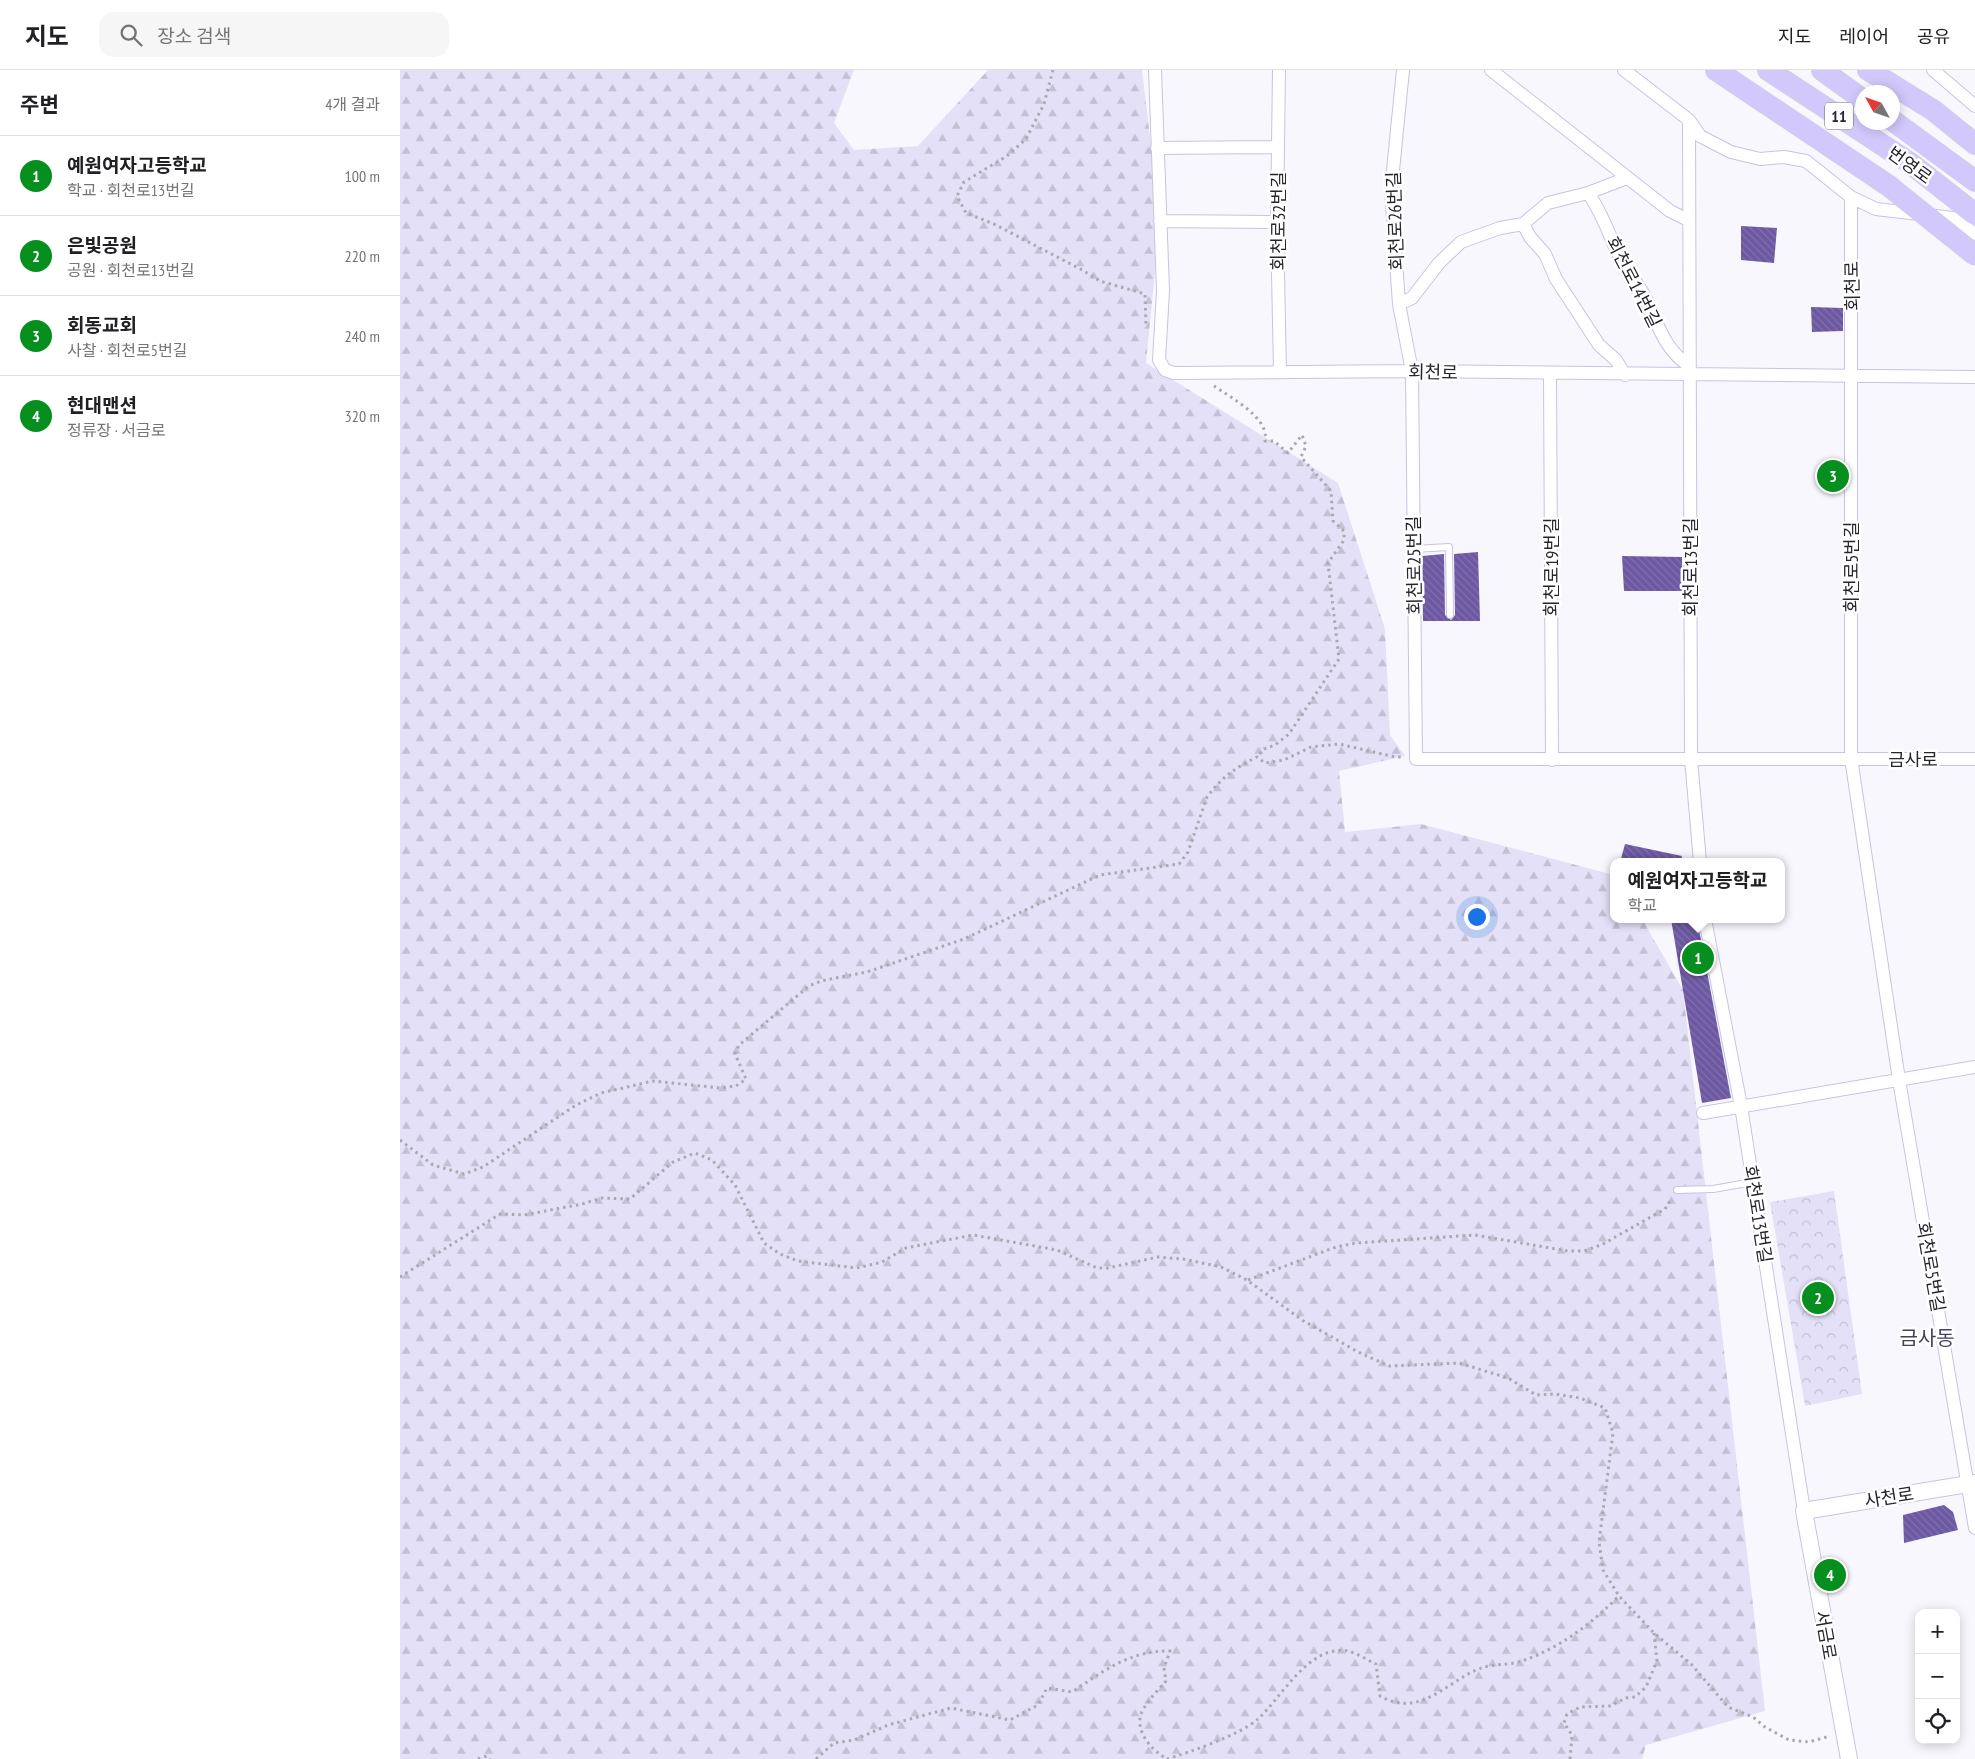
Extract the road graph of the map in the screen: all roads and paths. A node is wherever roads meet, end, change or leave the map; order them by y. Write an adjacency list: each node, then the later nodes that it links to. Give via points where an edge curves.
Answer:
1 (1053, 70): 33 (path, via 1044,104 1026,139 1007,156 964,182 957,196 966,213 994,224 1100,281 1145,294)
2 (1155, 70): 18 (street, 회천로)
3 (1279, 70): 17 (street, 회천로32번길)
4 (1403, 70): 32 (street, 회천로26번길, via 1391,190)
5 (1491, 70): 19 (street)
6 (1624, 70): 14 (street)
7 (1716, 70): 31 (highway, bridge, via 1889,186)
8 (1768, 70): 24 (highway, 번영로 / 11, bridge, via 1910,163)
9 (1822, 70): 12 (highway, 11)
10 (1868, 70): 16 (highway, via 1933,110)
11 (1933, 70): 13 (street)
12 (1855, 94)
13 (1975, 106)
14 (1688, 120): 23 (street, via 1700,136 1731,152 1760,159 1784,157 1806,161); 26 (street, 회천로14번길)
15 (1900, 125): 20 (highway, 번영로)
16 (1975, 144)
17 (1278, 147): 18 (street); 28 (street, 회천로32번길)
18 (1158, 148): 27 (street, 회천로)
19 (1627, 178): 22 (street); 26 (street, via 1670,211)
20 (1975, 182)
21 (1975, 189): 25 (street)
22 (1588, 193): 29 (street, via 1548,203); 34 (street, 회천로14번길, via 1624,265 1643,293 1660,334)
23 (1851, 197): 25 (street, via 1876,209); 39 (street, 회천로)
24 (1975, 214)
25 (1953, 218): 30 (street)
26 (1688, 220): 34 (street, 회천로14번길)
27 (1160, 221): 28 (street); 35 (street, 회천로, via 1163,291 1158,360 1165,370 1174,373)
28 (1277, 222): 35 (street, 회천로32번길)
29 (1523, 224): 32 (street, via 1500,228 1461,242 1412,298); 38 (street, via 1545,254 1576,312)
30 (1975, 234)
31 (1975, 255)
32 (1399, 304): 36 (street, 회천로26번길)
33 (1146, 326)
34 (1688, 370): 38 (street, 회천로); 39 (street, 회천로); 47 (street, 회천로13번길)
35 (1280, 372): 36 (street, 회천로)
36 (1412, 372): 37 (street, 회천로); 42 (street, 회천로25번길)
37 (1550, 374): 38 (street, 회천로); 49 (street, 회천로19번길)
38 (1625, 375)
39 (1852, 375): 40 (street, 회천로); 45 (street, 회천로5번길)
40 (1975, 377)
41 (1209, 383): 44 (path, via 1258,418 1265,442 1274,441 1288,453 1302,435 1306,446 1301,457 1331,491 1333,520 1344,531 1344,540 1328,563 1338,659 1290,734)
42 (1414, 549): 43 (lane, via 1449,547); 46 (street, 회천로25번길)
43 (1450, 615)
44 (1257, 756): 46 (path, via 1265,763 1284,760 1311,747 1339,744); 56 (path, via 1231,770 1213,789 1188,852 1179,864 1100,875 964,939 867,972 809,986 738,1045 735,1054 746,1079 736,1086 720,1088 653,1081 601,1093 576,1105 483,1167 464,1174 433,1165)
45 (1851, 758): 47 (street); 48 (street, 금사로); 53 (street, 회천로5번길)
46 (1416, 759): 49 (street)
47 (1691, 759): 49 (street); 50 (street, 회천로13번길)
48 (1975, 759)
49 (1552, 760)
50 (1700, 858)
51 (1706, 923): 54 (street, 회천로13번길)
52 (1975, 1068): 53 (street)
53 (1899, 1080): 54 (street); 61 (street, 회천로5번길)
54 (1741, 1106): 55 (street); 57 (street, 회천로13번길)
55 (1703, 1113)
56 (400, 1140)
57 (1753, 1182): 58 (lane, via 1713,1189); 62 (street, 회천로13번길)
58 (1677, 1190): 60 (path, via 1665,1209 1603,1244 1584,1251 1475,1235 1356,1243 1336,1247)
59 (400, 1278): 60 (path, via 500,1214 524,1214 602,1198 630,1199 673,1162 695,1153 712,1160 735,1185 764,1243 798,1261 857,1268 882,1262 906,1248 973,1235 1057,1250 1097,1268 1158,1257 1221,1267)
60 (1247, 1280): 64 (path, via 1302,1320 1389,1366 1459,1363 1508,1378 1536,1395 1580,1398 1605,1408 1613,1433 1599,1542 1603,1570)
61 (1971, 1484): 62 (street, 사천로); 63 (street, 회천로5번길)
62 (1804, 1511): 66 (street, 서금로)
63 (1975, 1528)
64 (1619, 1596): 65 (path); 69 (path, via 1594,1621 1550,1650 1520,1662 1484,1668 1424,1700 1393,1704 1380,1696 1376,1664 1350,1651 1336,1650 1310,1661 1257,1720 1232,1734 1167,1759 1154,1751 1140,1730 1142,1709 1166,1681 1164,1668 1170,1651 1148,1651 1113,1664 1072,1692 1047,1688 1038,1705 1010,1720 951,1708 888,1725 854,1740 834,1742)
65 (1654, 1633): 66 (path, via 1691,1664 1728,1707 1754,1717 1789,1740 1809,1742); 70 (path, via 1657,1660 1646,1687 1635,1697 1610,1706 1580,1707 1567,1714 1564,1723 1572,1734)
66 (1844, 1732): 71 (street, 서금로)
67 (478, 1759): 68 (path, via 487,1756)
68 (490, 1759)
69 (816, 1759)
70 (1570, 1759)
71 (1849, 1759)

